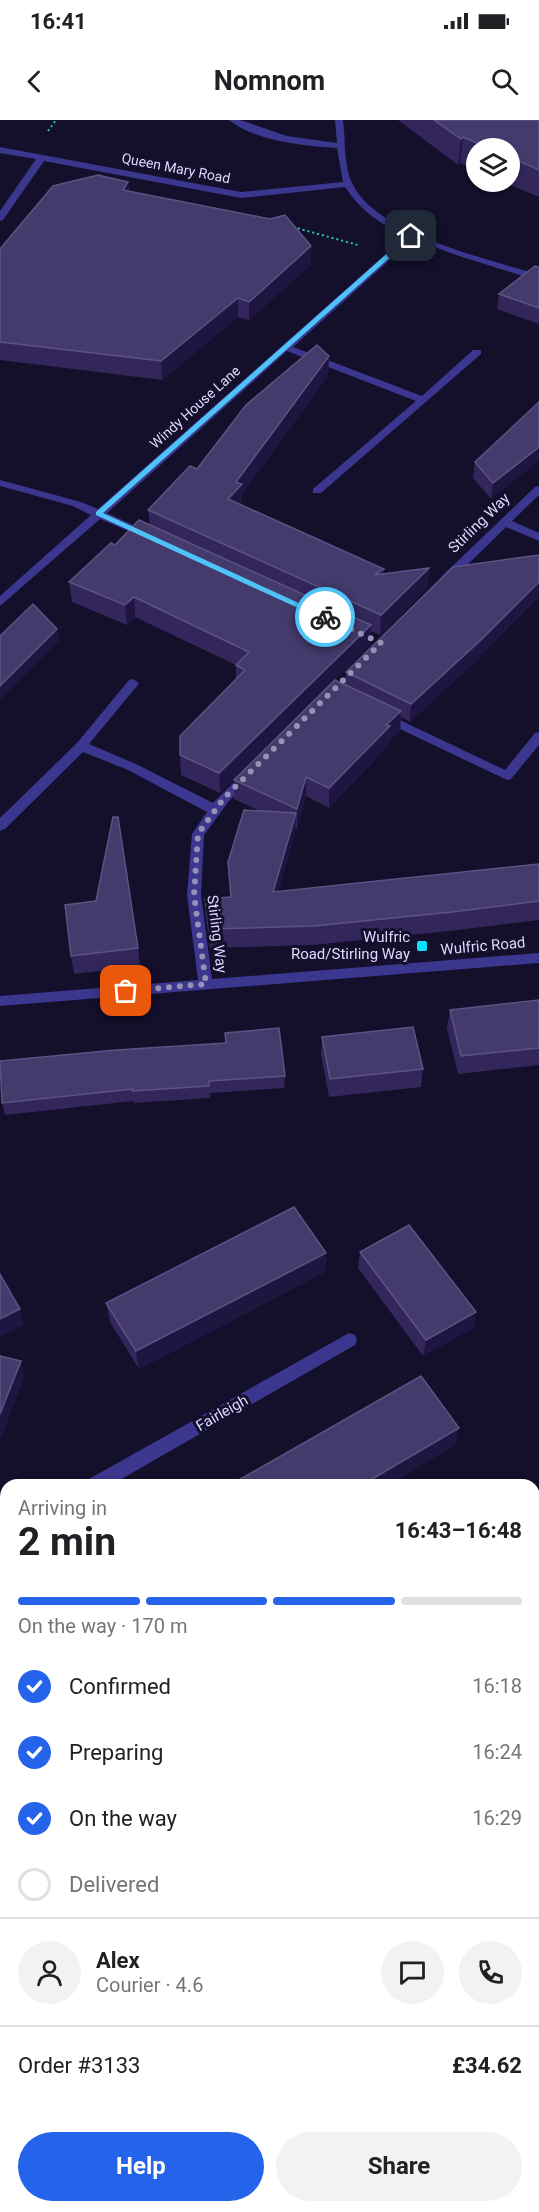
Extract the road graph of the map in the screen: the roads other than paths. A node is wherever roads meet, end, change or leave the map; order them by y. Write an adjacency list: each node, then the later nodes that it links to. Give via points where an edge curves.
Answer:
1 (233, 120): 3 (street, via 257,132 293,142)
2 (339, 120): 3 (street)
3 (343, 146): 6 (street)
4 (0, 150): 5 (street, Queen Mary Road)
5 (42, 157): 6 (street, Queen Mary Road, via 241,195); 7 (street)
6 (348, 184): 8 (street, via 369,211)
7 (0, 218)
8 (411, 236): 9 (street); 10 (street, Windy House Lane)
9 (539, 278)
10 (285, 347): 12 (street); 16 (street, Windy House Lane)
11 (477, 352): 12 (street)
12 (423, 400): 15 (street)
13 (0, 483): 16 (street, via 77,504)
14 (539, 489): 17 (street, Stirling Way)
15 (317, 491)
16 (98, 514): 19 (street); 21 (street, Windy House Lane)
17 (504, 522): 18 (street); 20 (street, Stirling Way)
18 (539, 537)
19 (158, 541)
20 (437, 588)
21 (0, 602)
22 (134, 683): 25 (street)
23 (369, 709): 24 (street, via 507,776)
24 (539, 736)
25 (81, 746): 27 (street, via 132,767); 28 (street)
26 (256, 767): 27 (street, Stirling Way)
27 (215, 810): 30 (street, Stirling Way, via 198,834 195,885)
28 (0, 826)
29 (539, 958): 30 (street, Wulfric Road)
30 (206, 984): 31 (street, Wulfric Road)
31 (0, 1001)
32 (349, 1340): 33 (street, Fairleigh)
33 (106, 1479)

